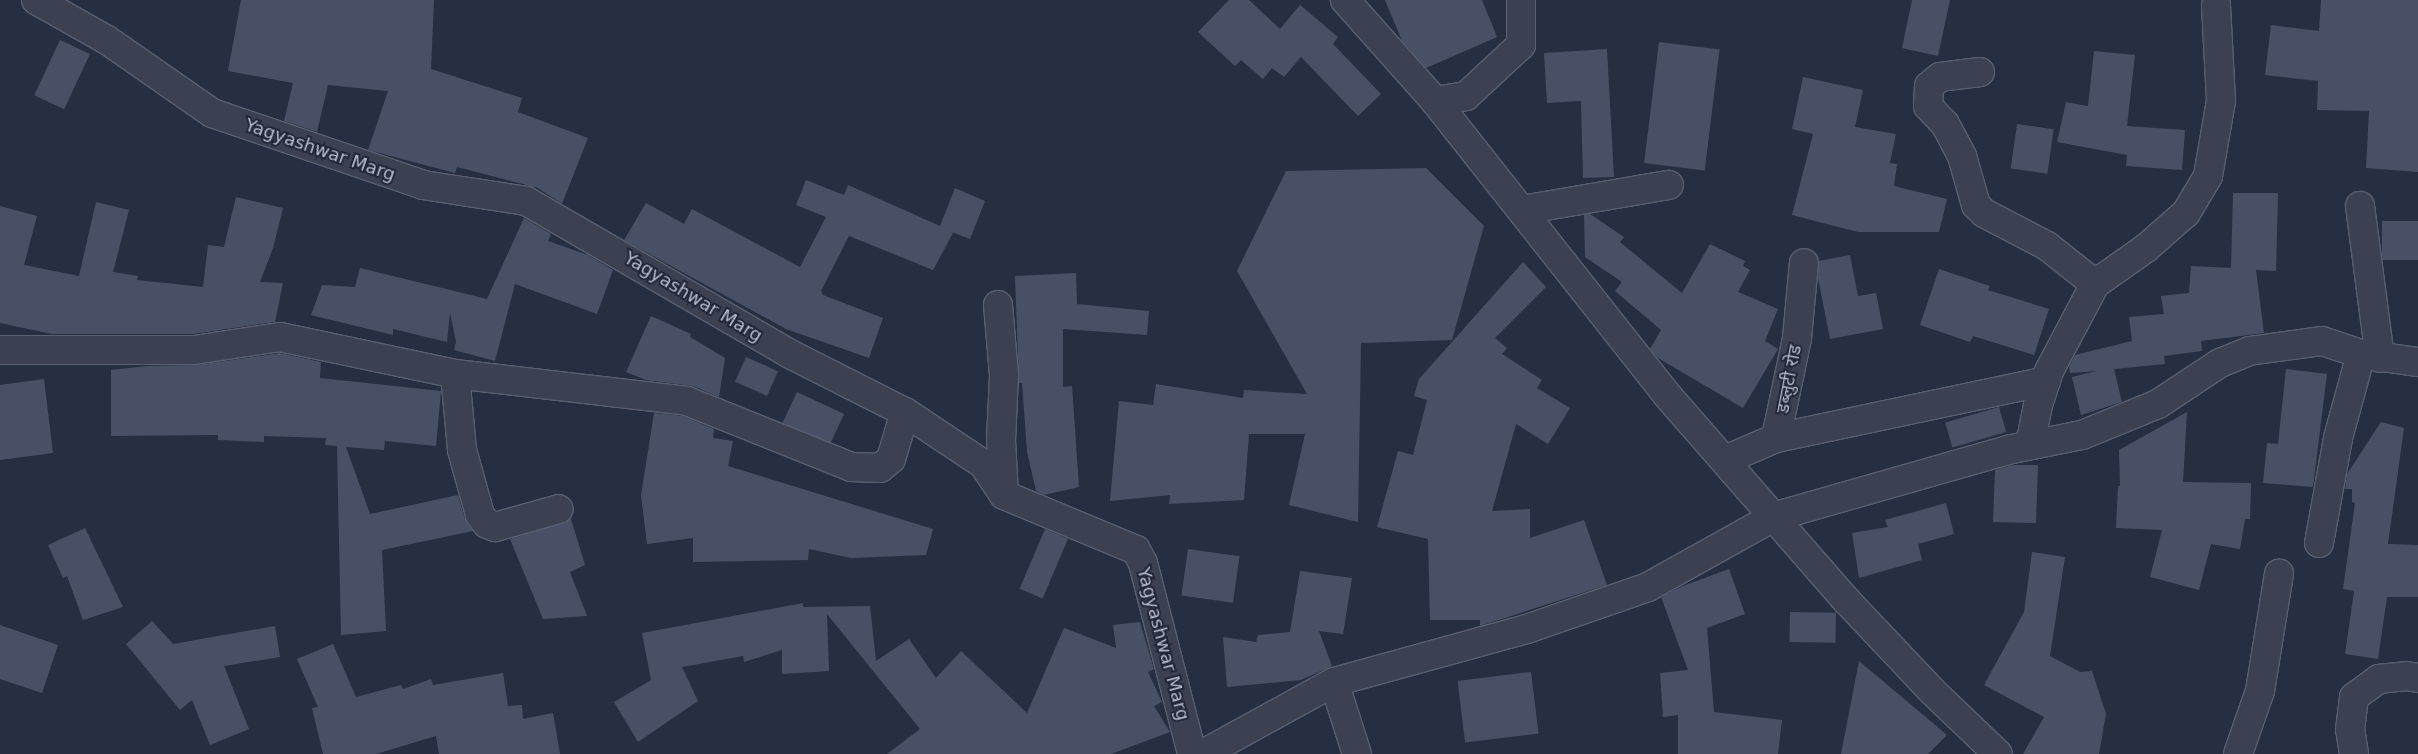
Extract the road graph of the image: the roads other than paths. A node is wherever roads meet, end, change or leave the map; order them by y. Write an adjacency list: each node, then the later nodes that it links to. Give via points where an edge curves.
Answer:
1 (36, 0): 18 (street, Yagyashwar Marg, via 107,40 212,113 423,185 526,201 790,354)
2 (1346, 0): 6 (street)
3 (1521, 0): 6 (street, via 1521,45 1466,96)
4 (2216, 5): 11 (street, via 2221,101 2208,176 2186,213 2146,248)
5 (1980, 72): 11 (street, via 1940,77 1929,86 1928,106 1946,124 1962,156 1976,205 1984,213 2047,246)
6 (1435, 101): 9 (street)
7 (1669, 185): 9 (street)
8 (2360, 206): 14 (street)
9 (1522, 210): 21 (street, via 1668,396)
10 (1804, 263): 19 (street, डब्लुटी रोड, via 1797,338)
11 (2095, 284): 17 (street)
12 (998, 305): 22 (street, via 1004,375 1001,440)
13 (0, 350): 16 (street, via 194,350 280,338)
14 (2370, 356): 15 (street); 20 (street, via 2322,341 2249,351 2220,363 2158,404 2082,435); 25 (street, via 2338,438)
15 (2418, 362)
16 (455, 374): 18 (street, via 687,401 795,448 851,467 880,468 891,459); 23 (street, via 462,450 480,515 486,524 495,527)
17 (2046, 381): 19 (street); 20 (street)
18 (905, 412): 22 (street, Yagyashwar Marg, via 982,464)
19 (1776, 438): 21 (street, डब्लुटी रोड)
20 (2030, 445): 24 (street)
21 (1725, 460): 24 (street)
22 (1004, 496): 29 (street, Yagyashwar Marg, via 1136,550 1143,563)
23 (559, 509)
24 (1773, 517): 28 (street, via 1648,587 1527,629); 32 (street, via 1932,692)
25 (2319, 543)
26 (2279, 574): 33 (street, via 2260,691)
27 (2418, 678): 34 (street, via 2379,679 2354,697 2350,730)
28 (1334, 682): 30 (street); 31 (street)
29 (1192, 754)
30 (1203, 754)
31 (1357, 754)
32 (1998, 754)
33 (2238, 754)
34 (2354, 754)

